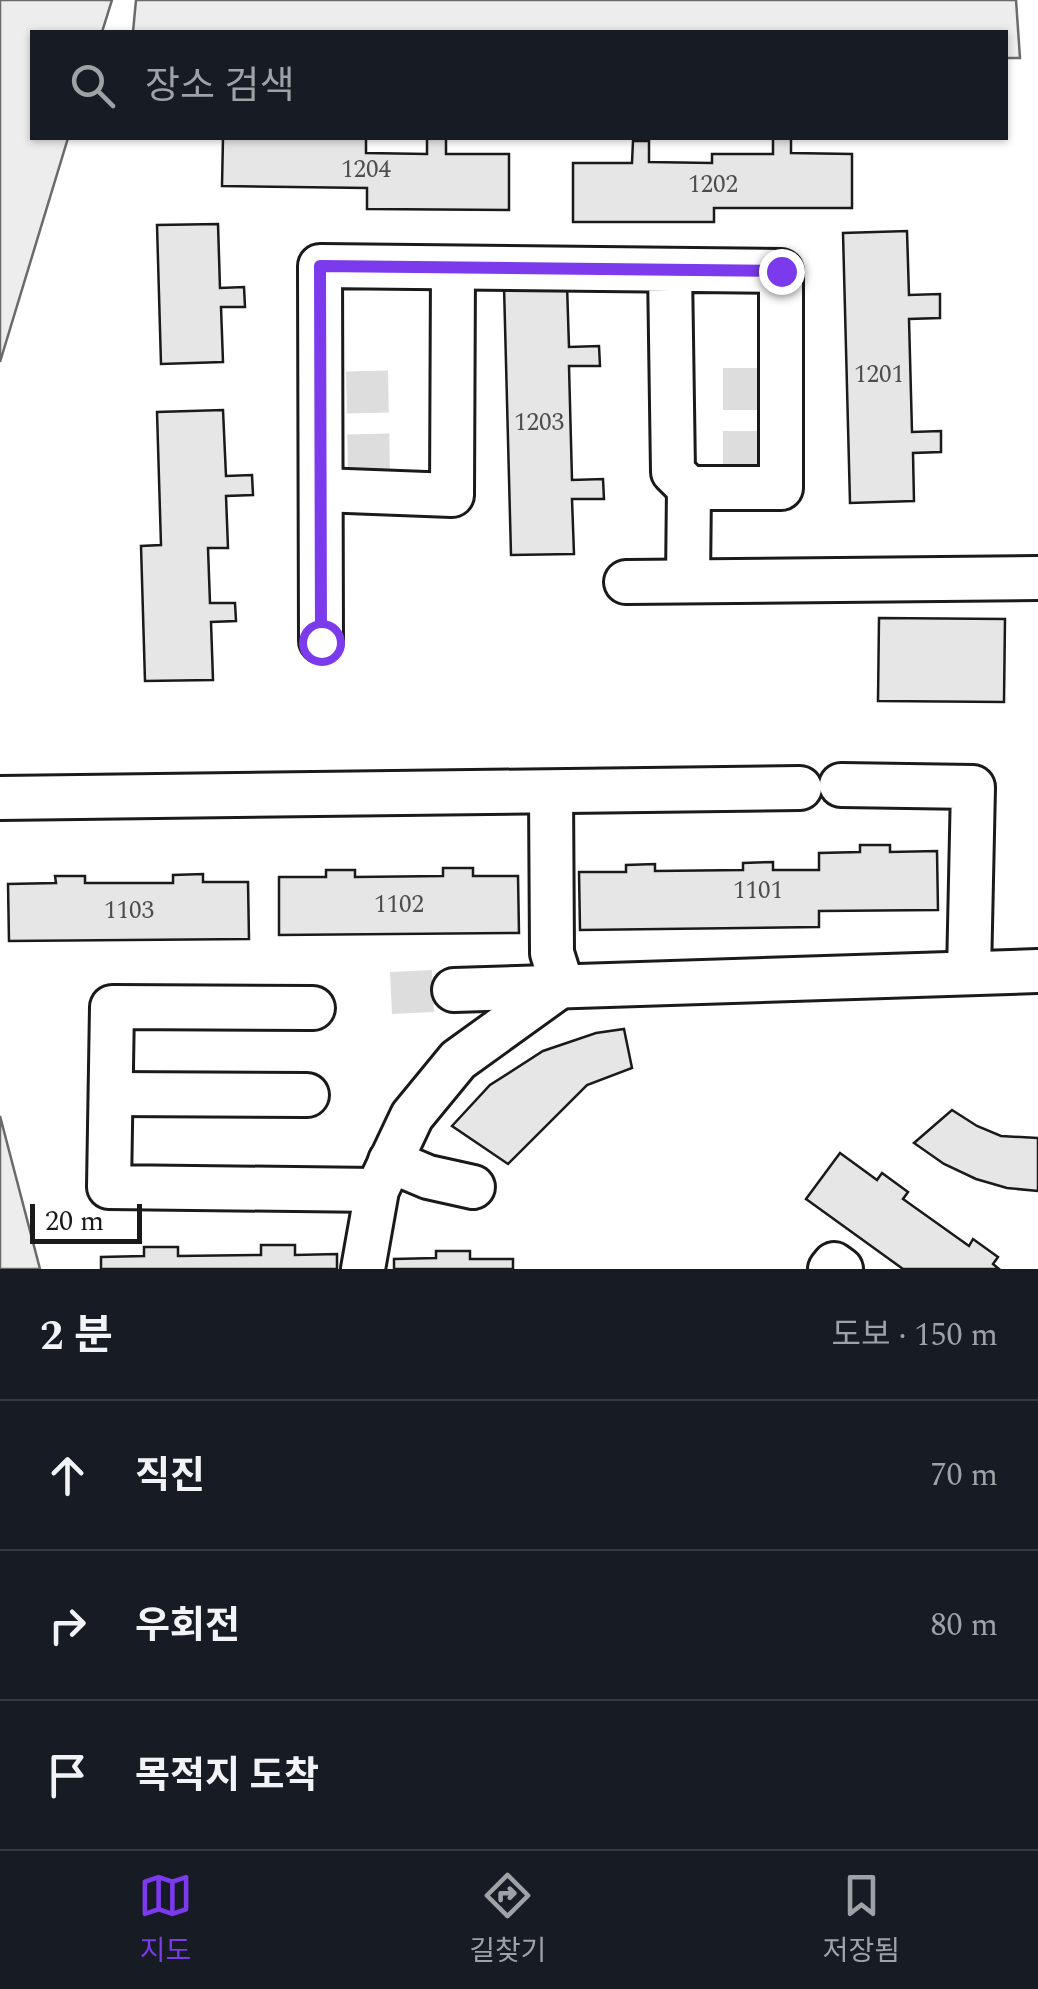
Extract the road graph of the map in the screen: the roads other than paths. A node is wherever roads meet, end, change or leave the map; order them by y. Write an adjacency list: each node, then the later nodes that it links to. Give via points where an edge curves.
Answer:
1 (452, 268): 2 (lane); 4 (lane, via 320,266); 4 (lane, via 452,495 369,482)
2 (670, 270): 3 (lane, via 673,472); 3 (lane, via 781,271 781,488 744,479)
3 (689, 488): 7 (lane)
4 (321, 490): 8 (lane)
5 (1038, 578): 7 (lane)
6 (626, 582): 7 (lane)
7 (688, 582)
8 (321, 642)
9 (551, 792): 10 (lane); 12 (lane, via 973,787); 13 (lane, via 552,953)
10 (0, 798)
11 (1038, 971): 12 (lane)
12 (969, 973): 13 (lane)
13 (562, 985): 14 (lane); 18 (lane, via 458,1060 412,1116)
14 (454, 990)
15 (313, 1008): 16 (lane, via 112,1007)
16 (111, 1094): 17 (lane); 18 (lane, via 110,1187)
17 (308, 1095)
18 (384, 1176): 19 (lane); 20 (lane)
19 (473, 1187)
20 (363, 1269)
21 (830, 1269): 22 (lane)
22 (841, 1269)

